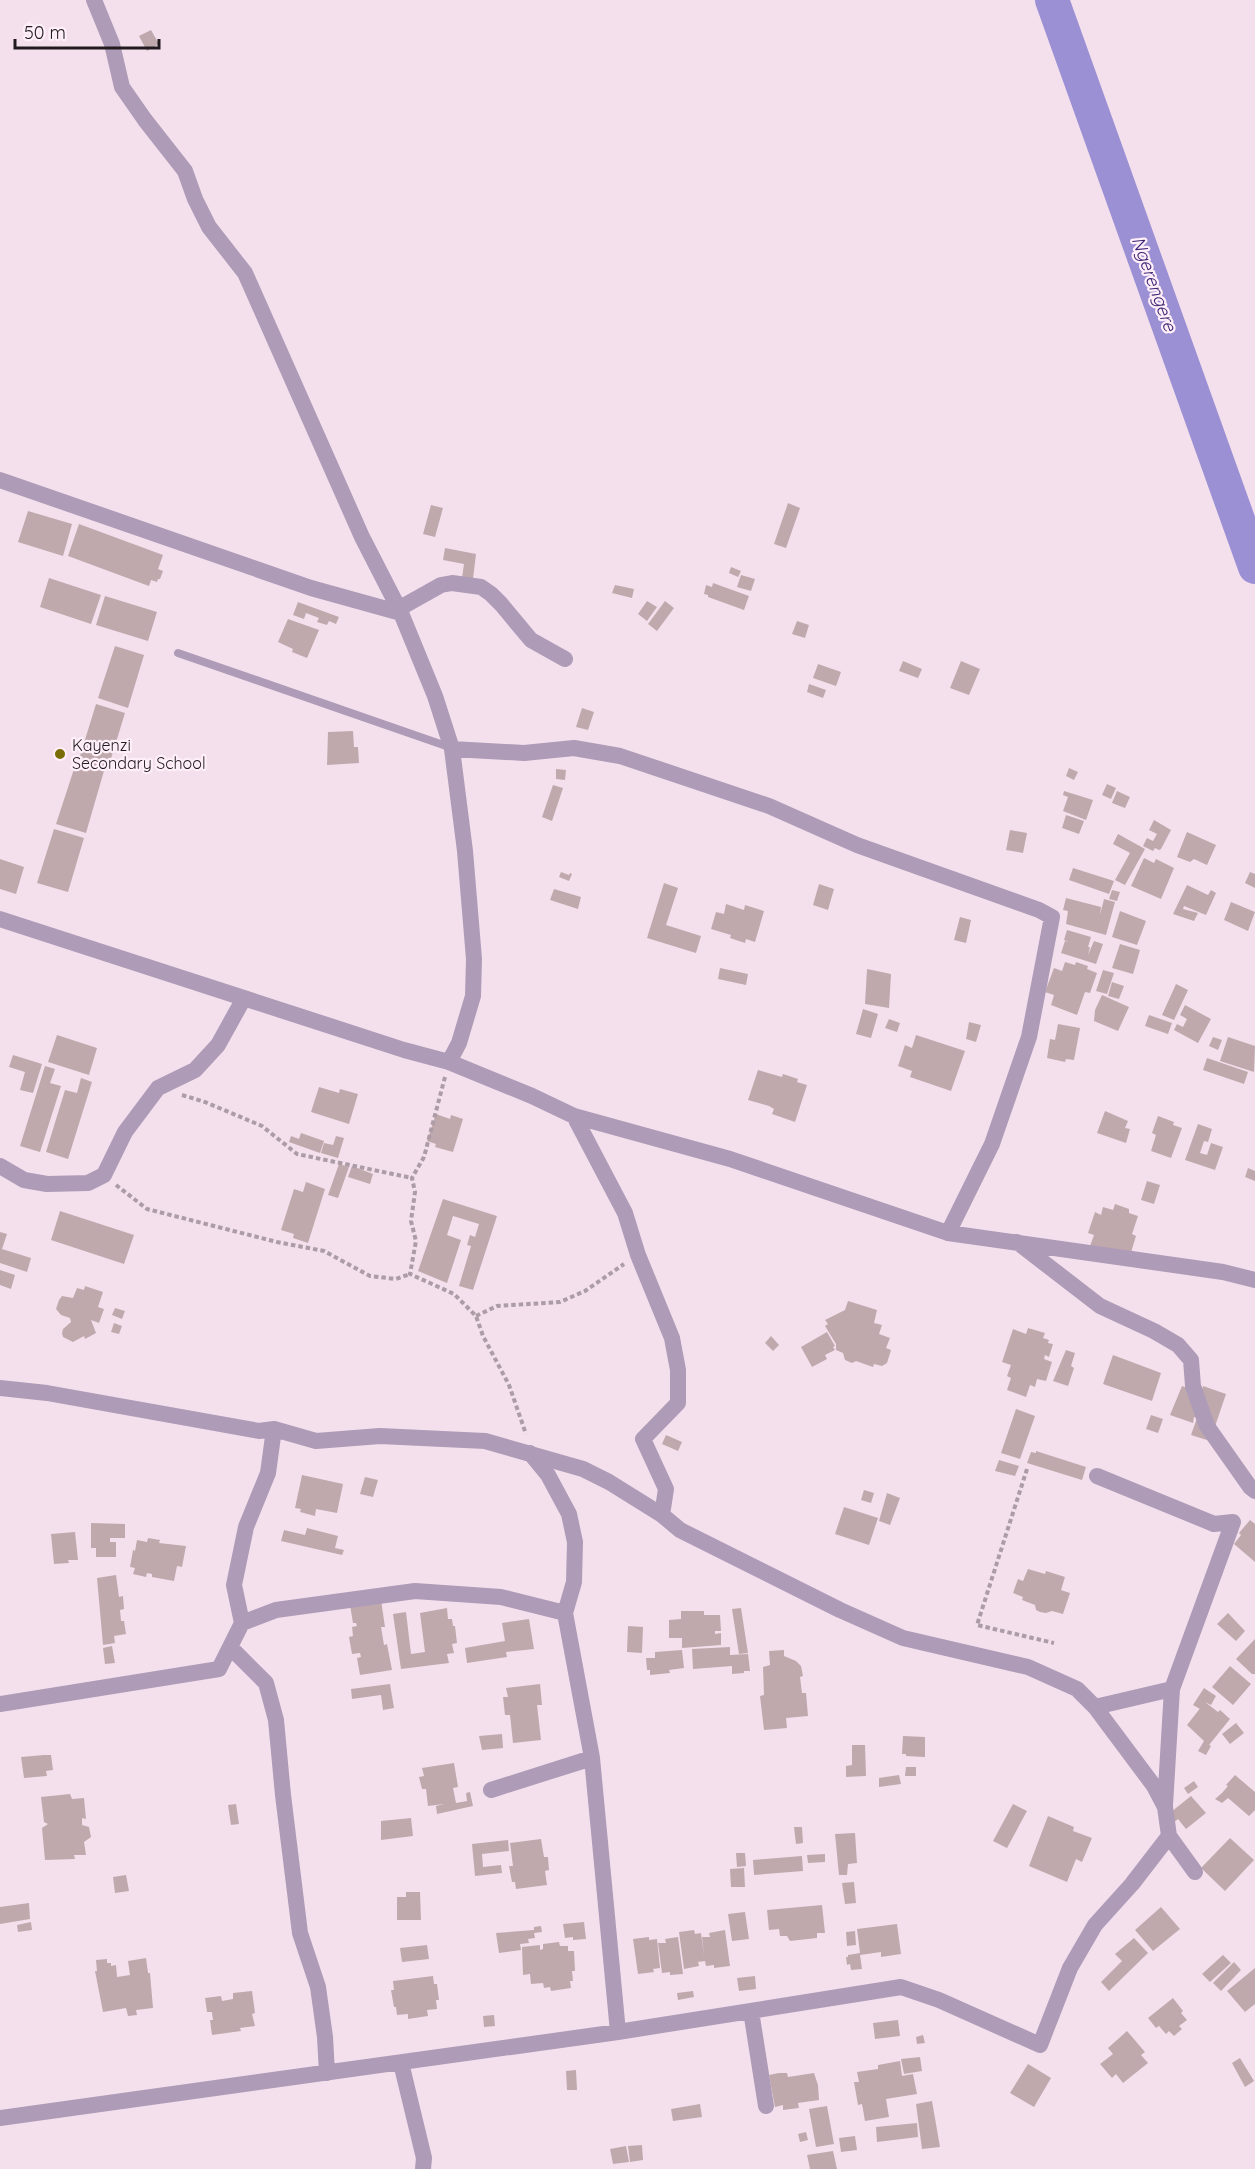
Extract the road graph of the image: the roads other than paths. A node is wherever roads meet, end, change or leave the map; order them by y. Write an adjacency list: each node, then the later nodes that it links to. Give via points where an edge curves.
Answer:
1 (94, 0): 3 (street, via 112,44 122,87 185,171 209,227 245,273 353,516)
2 (0, 480): 3 (street, via 311,588)
3 (401, 613): 5 (street, via 400,608 441,585 481,587 531,640); 6 (street)
4 (178, 653): 6 (lane)
5 (565, 659)
6 (452, 749): 9 (street, via 474,959 473,996); 12 (street, via 524,753 574,748 620,756 769,806 857,845 1052,917 1029,1037 992,1144)
7 (0, 919): 8 (street)
8 (244, 998): 9 (street); 11 (street, via 218,1045 195,1070 158,1088 125,1132 104,1175 88,1182 47,1184 24,1180)
9 (449, 1062): 10 (street)
10 (574, 1116): 12 (street, via 730,1159); 20 (street, via 625,1213 672,1338 678,1370 678,1403 643,1439 666,1490)
11 (0, 1166)
12 (948, 1233): 13 (street)
13 (1016, 1242): 14 (street, via 1223,1272); 19 (street, via 1101,1306 1178,1345 1191,1360 1193,1386 1207,1426)
14 (1255, 1281)
15 (0, 1388): 16 (street, via 260,1431)
16 (274, 1429): 17 (street, via 316,1441 380,1436 442,1438 485,1441); 22 (street, via 268,1473 246,1527 234,1585)
17 (530, 1453): 20 (street, via 582,1468); 21 (street, via 548,1474 569,1514 576,1542 574,1582)
18 (1097, 1476): 24 (street, via 1214,1524 1233,1522)
19 (1255, 1491)
20 (662, 1515): 26 (street, via 680,1530 903,1638 1028,1667 1077,1689)
21 (564, 1613): 22 (street, via 501,1597 415,1591 276,1610); 27 (street)
22 (242, 1623): 23 (street)
23 (231, 1648): 25 (street, via 219,1669); 35 (street, via 266,1683 276,1720 300,1933 318,1987)
24 (1172, 1689): 26 (street); 29 (street)
25 (0, 1704)
26 (1095, 1707): 29 (street, via 1154,1786)
27 (592, 1758): 28 (street); 33 (street)
28 (491, 1790)
29 (1165, 1807): 30 (street)
30 (1169, 1836): 31 (street); 32 (street, via 1095,1925 1070,1968 1040,2045 901,1987)
31 (1195, 1872)
32 (751, 2011): 33 (street); 36 (street)
33 (618, 2032): 34 (street)
34 (401, 2063): 35 (street); 38 (street, via 424,2158)
35 (327, 2073): 37 (street)
36 (766, 2106)
37 (0, 2118)
38 (423, 2169)

